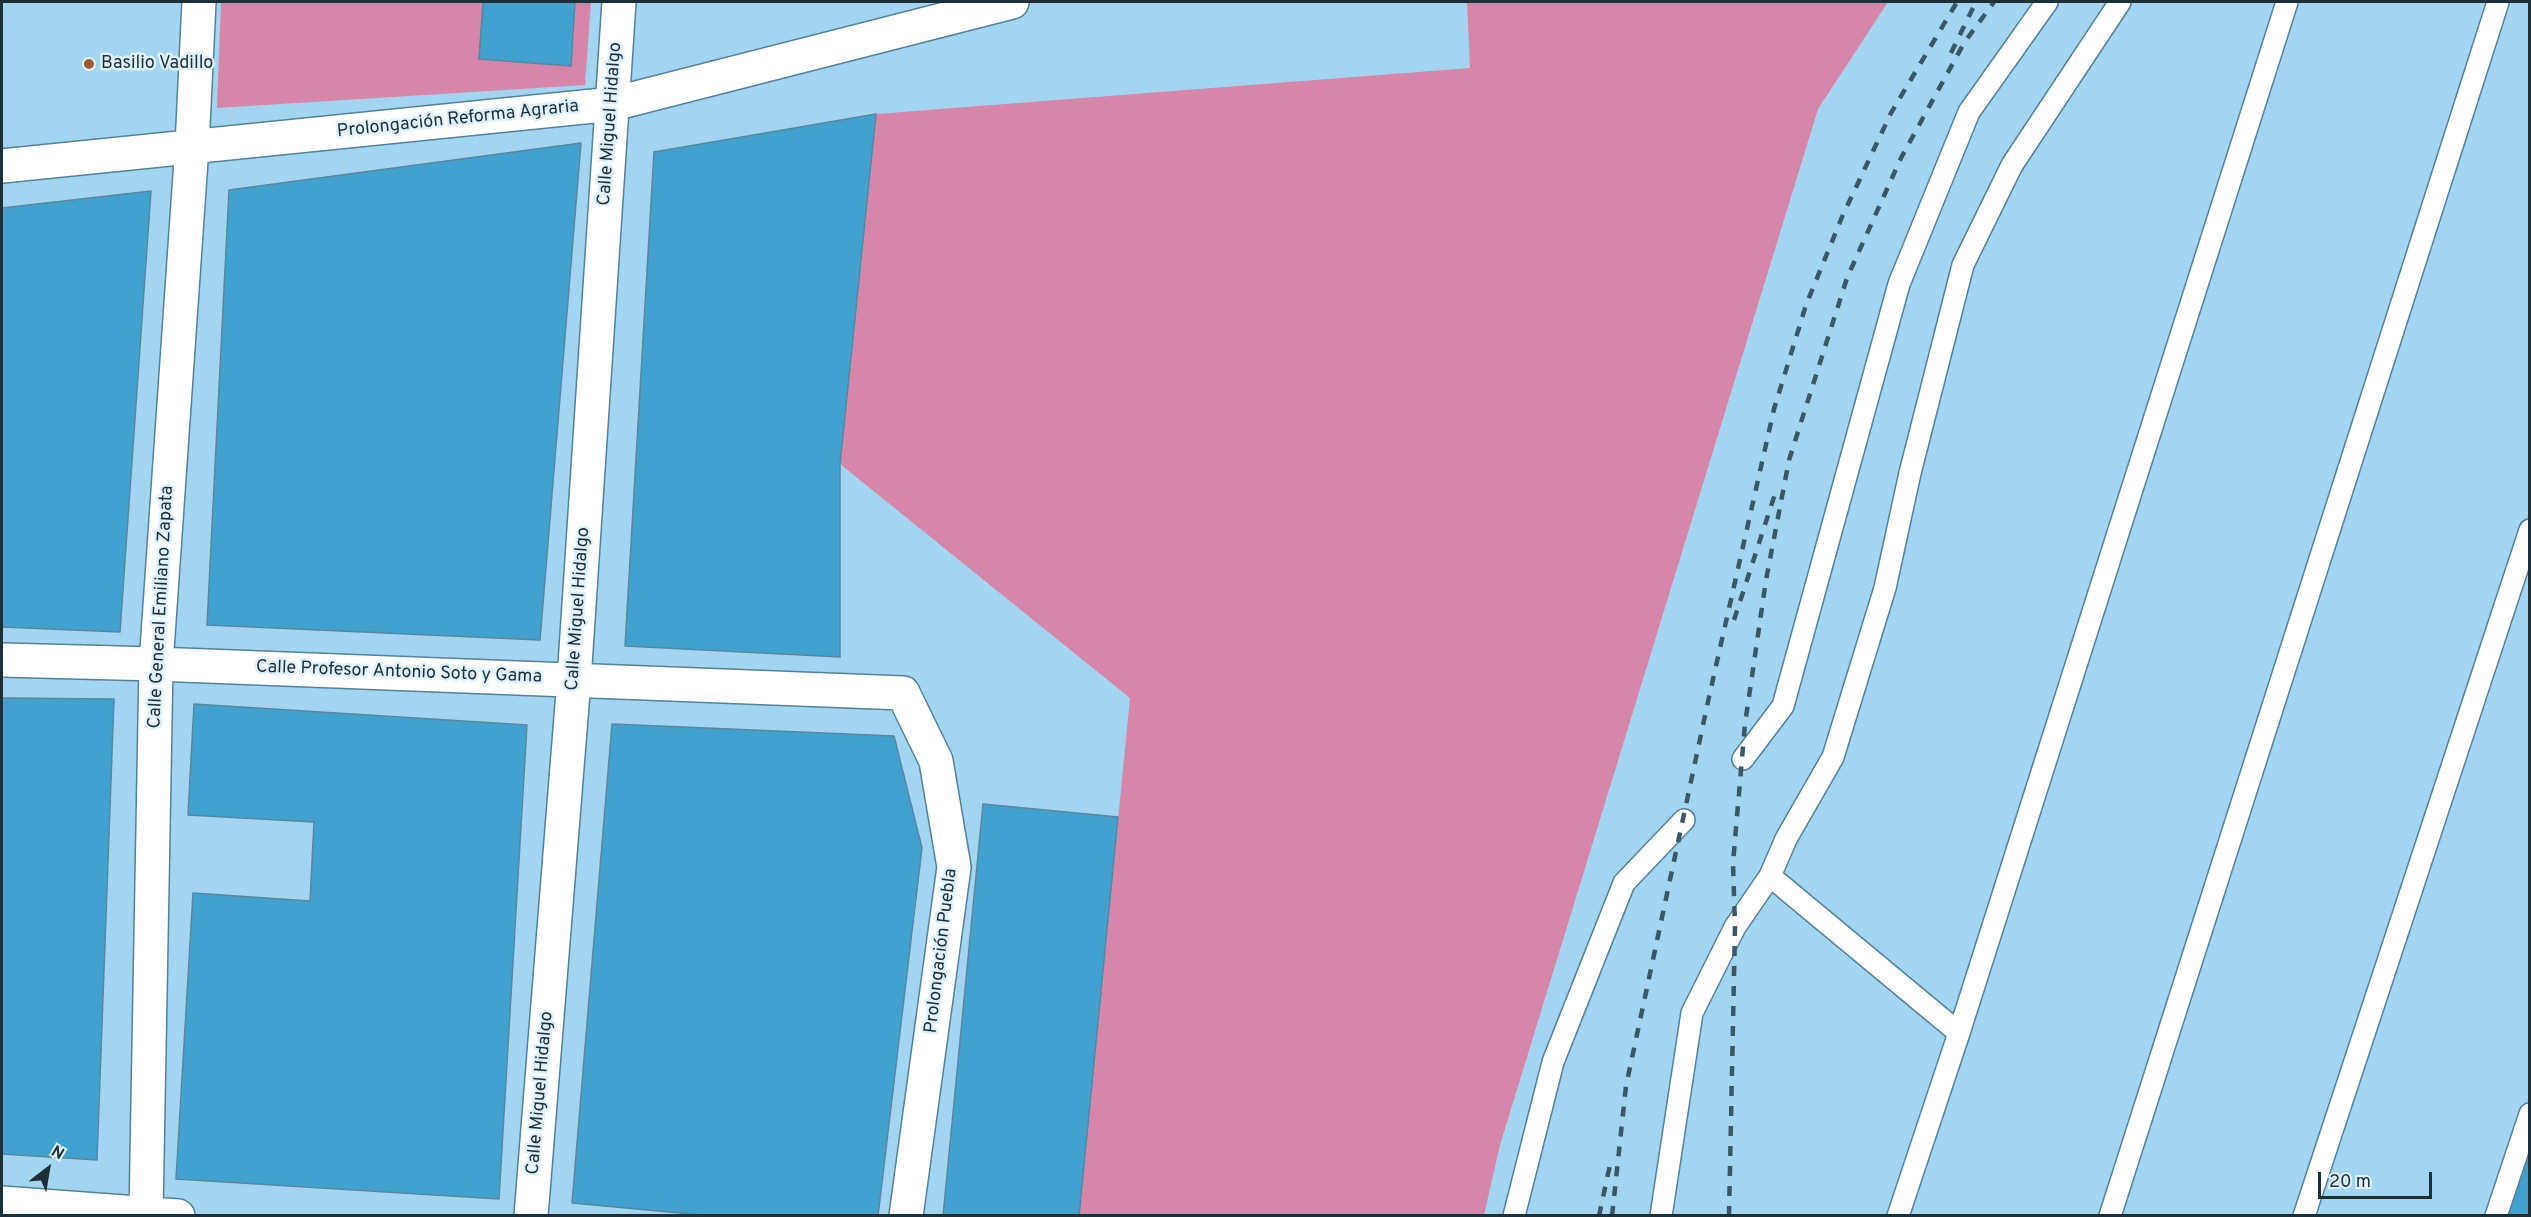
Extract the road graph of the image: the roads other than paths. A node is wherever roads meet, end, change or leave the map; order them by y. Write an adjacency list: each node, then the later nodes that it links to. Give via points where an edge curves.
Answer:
1 (199, 2): 9 (street, Calle General Emiliano Zapata)
2 (619, 2): 8 (street, Calle Miguel Hidalgo)
3 (1012, 2): 8 (street, Prolongación Reforma Agraria)
4 (2048, 2): 16 (lane, via 1969,112 1899,284 1783,706)
5 (2120, 2): 18 (lane, via 2012,165 1963,265 1885,588 1833,757 1786,839)
6 (2287, 2): 19 (lane)
7 (2498, 2): 29 (lane)
8 (613, 104): 9 (street, Prolongación Reforma Agraria); 14 (street, Calle Miguel Hidalgo)
9 (192, 146): 10 (street, Prolongación Reforma Agraria); 13 (street, Calle General Emiliano Zapata)
10 (2, 166)
11 (2529, 530): 30 (lane)
12 (2, 660): 13 (street, Calle Profesor Antonio Soto y Gama)
13 (156, 664): 14 (street, Calle Profesor Antonio Soto y Gama); 22 (street, Calle General Emiliano Zapata)
14 (574, 680): 15 (street, Calle Profesor Antonio Soto y Gama); 24 (street, Calle Miguel Hidalgo)
15 (903, 693): 25 (street, Prolongación Puebla, via 936,761 954,867)
16 (1743, 759)
17 (1684, 820): 26 (lane, via 1624,883 1553,1062)
18 (1770, 876): 19 (lane); 27 (lane, via 1735,927 1692,1013)
19 (1959, 1033): 28 (lane)
20 (2529, 1114): 31 (lane)
21 (2, 1203): 22 (street)
22 (146, 1213): 23 (street)
23 (178, 1215)
24 (531, 1215)
25 (906, 1215)
26 (1514, 1215)
27 (1661, 1215)
28 (1898, 1215)
29 (2110, 1215)
30 (2304, 1215)
31 (2496, 1215)

